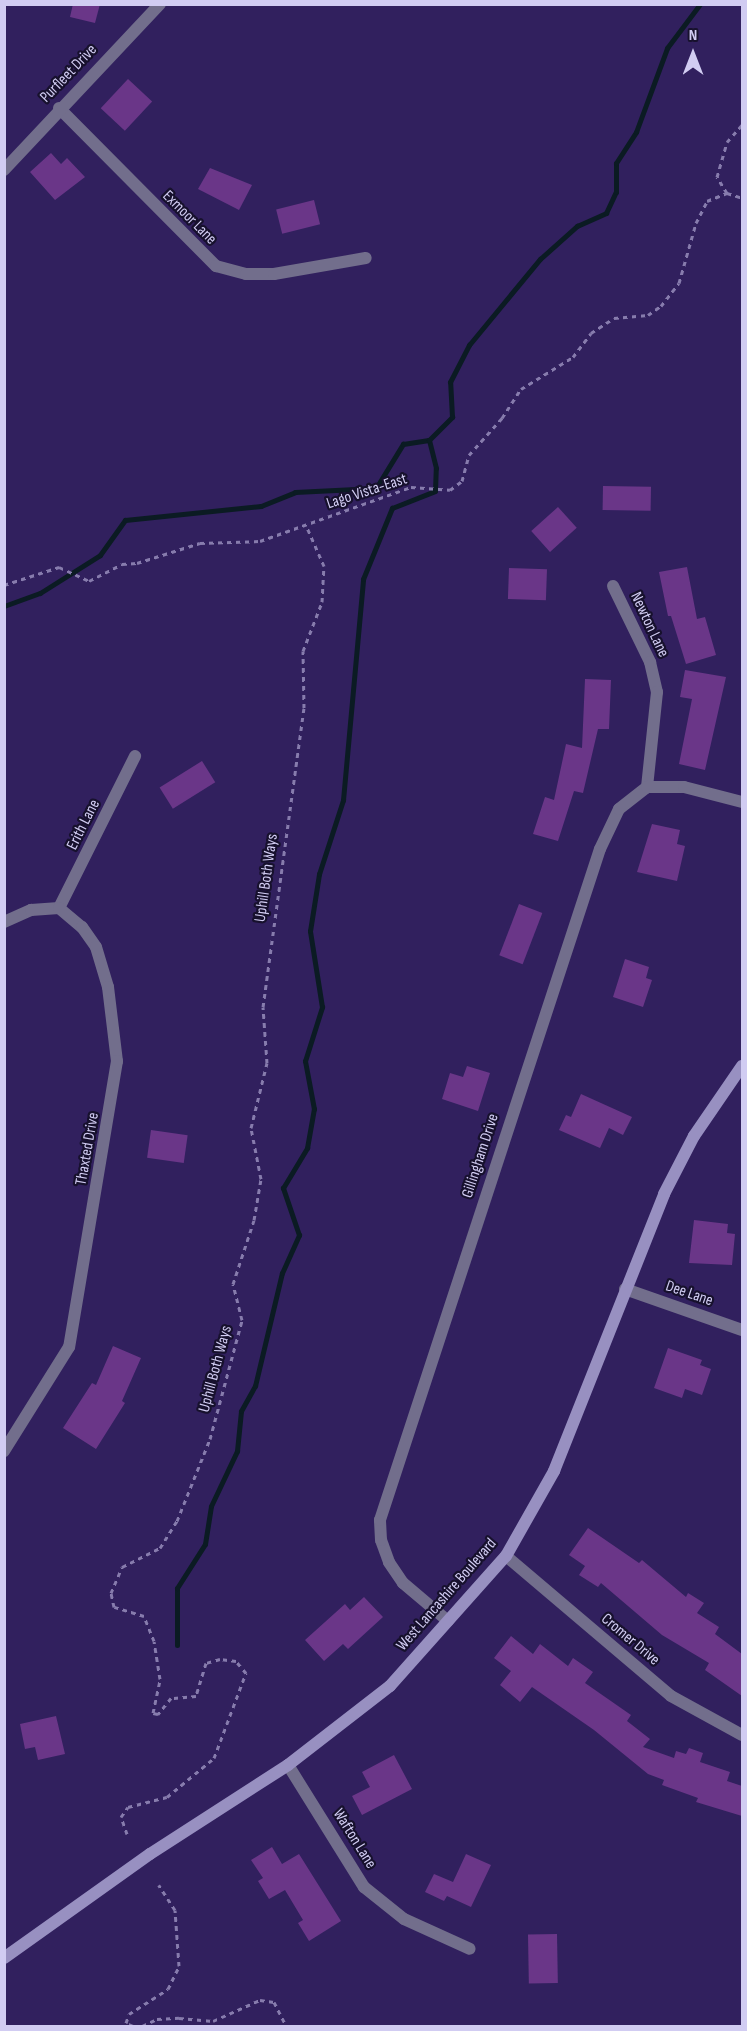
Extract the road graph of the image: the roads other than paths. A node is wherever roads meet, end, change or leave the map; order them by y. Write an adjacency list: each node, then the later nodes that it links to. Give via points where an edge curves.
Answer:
1 (160, 4): 2 (street, Purfleet Drive)
2 (59, 108): 3 (street, Purfleet Drive); 4 (street, Exmoor Lane, via 216,266 246,274 274,274)
3 (4, 170)
4 (366, 258)
5 (613, 586): 7 (street, Newton Lane, via 650,662 657,692)
6 (135, 756): 9 (street, Erith Lane)
7 (648, 787): 8 (street, via 684,787); 16 (street, Gillingham Drive, via 620,809 600,849 380,1520 381,1540 403,1583)
8 (742, 802)
9 (59, 908): 10 (street, via 31,910); 14 (street, Thaxted Drive, via 82,927 96,947 108,987 115,1026 114,1095 69,1347)
10 (4, 922)
11 (742, 1065): 12 (main road, West Lancashire Boulevard, via 694,1136 664,1194)
12 (625, 1289): 13 (street, Dee Lane); 15 (main road, West Lancashire Boulevard, via 554,1471)
13 (742, 1330)
14 (4, 1451)
15 (506, 1556): 16 (main road, West Lancashire Boulevard); 17 (street, Cromer Drive, via 671,1696)
16 (448, 1621): 18 (main road, West Lancashire Boulevard, via 390,1686)
17 (742, 1735)
18 (288, 1765): 19 (street, Wafton Lane, via 364,1887 404,1919); 20 (main road, West Lancashire Boulevard, via 150,1854)
19 (470, 1949)
20 (4, 1958)

